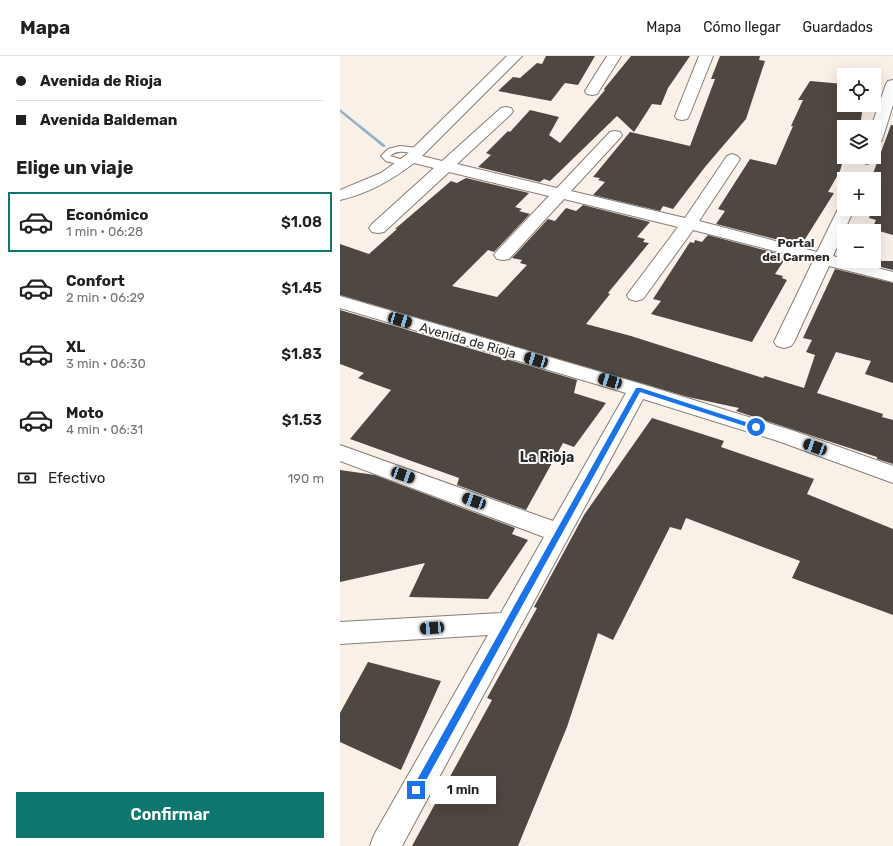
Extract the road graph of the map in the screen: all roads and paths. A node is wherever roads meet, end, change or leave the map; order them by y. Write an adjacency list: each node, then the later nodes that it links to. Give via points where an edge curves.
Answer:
1 (515, 56): 11 (street)
2 (614, 56): 5 (street)
3 (706, 56): 7 (street)
4 (893, 84): 8 (street)
5 (592, 91)
6 (506, 111): 13 (street)
7 (682, 116)
8 (888, 116): 9 (street)
9 (881, 128)
10 (615, 135): 14 (street)
11 (411, 157): 13 (street); 15 (street, via 387,176)
12 (732, 159): 17 (street)
13 (446, 166): 14 (street); 18 (street)
14 (559, 193): 17 (street); 19 (street)
15 (340, 195)
16 (843, 216): 20 (street)
17 (689, 224): 20 (street); 22 (street)
18 (378, 228)
19 (503, 255)
20 (822, 258): 21 (street); 24 (street)
21 (893, 277)
22 (636, 295)
23 (340, 302): 25 (street, Avenida de Rioja)
24 (784, 342)
25 (638, 390): 27 (street, Avenida de Rioja, via 786,436); 28 (street)
26 (340, 453): 28 (street)
27 (893, 474)
28 (560, 533): 29 (street)
29 (509, 623): 30 (street); 31 (street)
30 (340, 633)
31 (385, 846)

